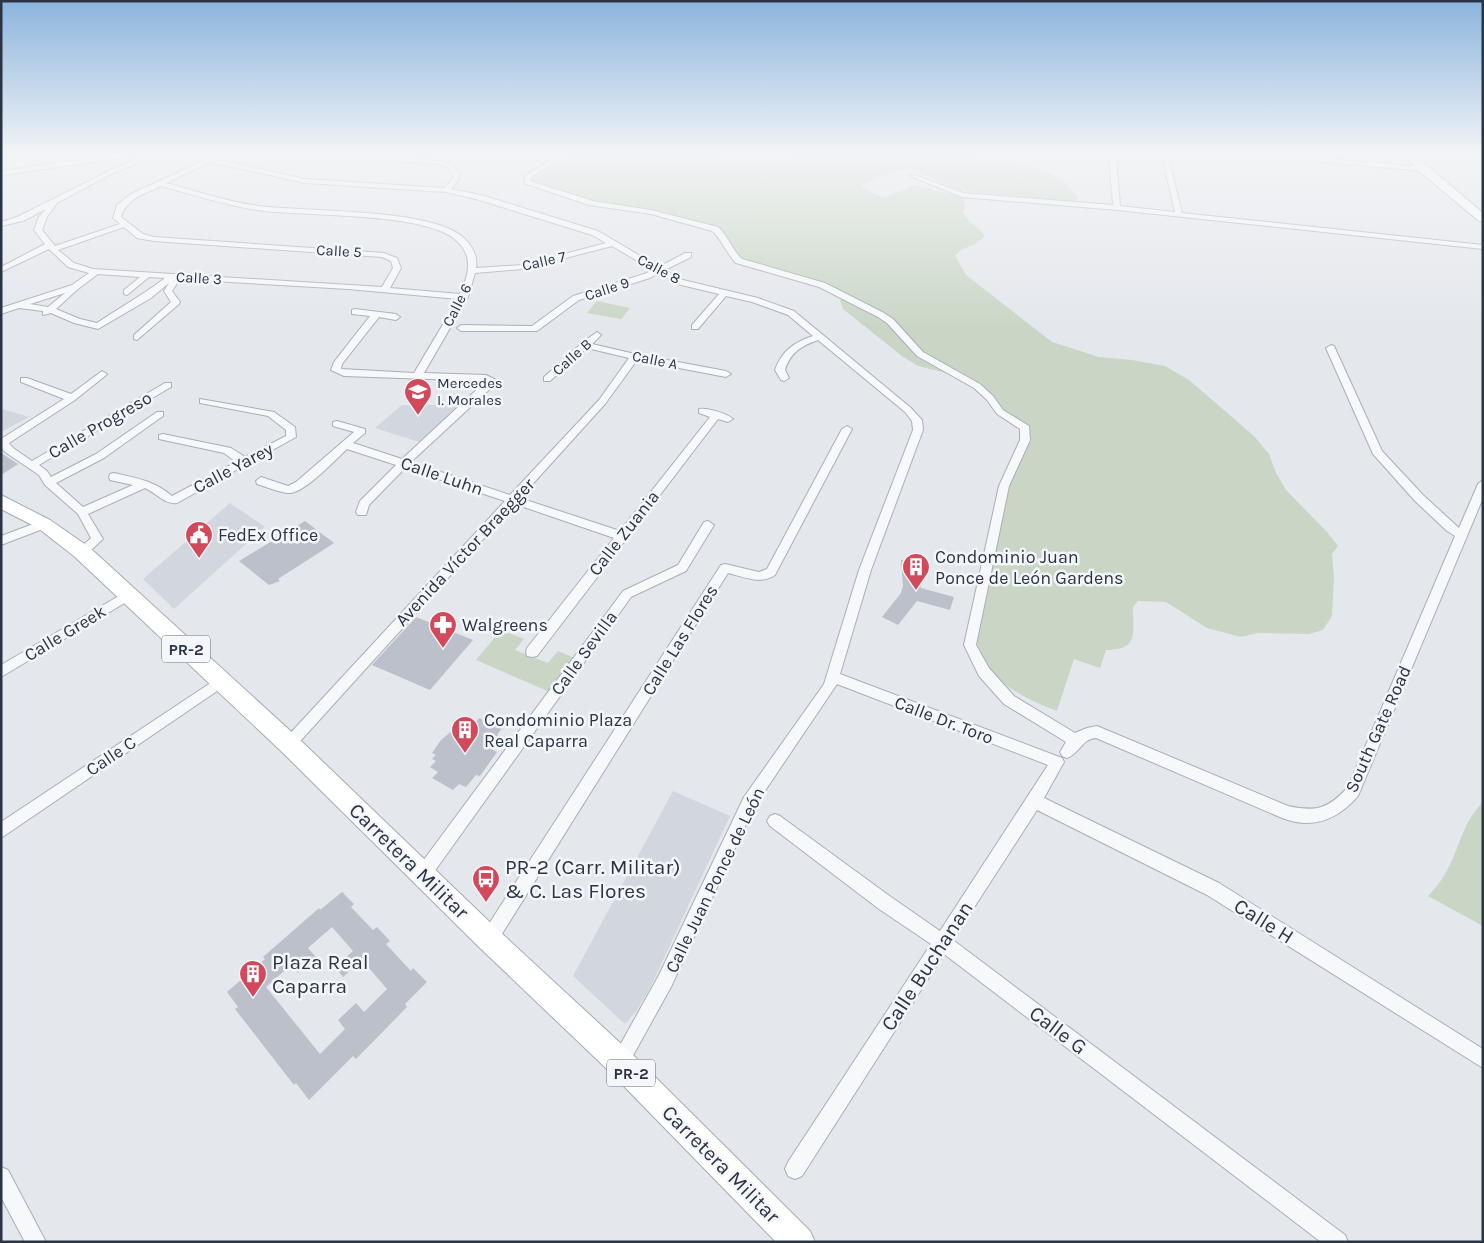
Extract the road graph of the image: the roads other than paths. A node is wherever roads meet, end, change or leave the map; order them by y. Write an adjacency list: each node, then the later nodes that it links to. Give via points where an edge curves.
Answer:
1 (39, 210): 12 (street)
2 (48, 210): 15 (street, Calle 3, via 38,230)
3 (119, 210): 13 (street, via 117,218)
4 (284, 210): 19 (street, Calle 6, via 422,222 449,231 463,241 472,254)
5 (521, 210): 14 (street, Calle 8, via 587,230)
6 (638, 210): 85 (street, via 715,229 740,261 822,285 881,315 920,354 977,386 1000,412 1025,428 1025,440 1004,486 970,645 984,672 1009,700)
7 (1134, 210): 10 (street)
8 (1177, 210): 10 (street)
9 (1472, 210): 11 (street)
10 (1178, 215): 16 (street)
11 (1483, 219)
12 (1, 224)
13 (124, 225): 15 (street); 25 (street, Calle 5, via 140,236 154,239 376,253 394,260 397,268)
14 (613, 243): 19 (street, Calle 7, via 523,267); 20 (street, Calle 8)
15 (52, 247): 18 (street); 21 (street, Calle 3, via 72,266)
16 (1483, 247)
17 (688, 255): 20 (street, Calle 9)
18 (1, 270)
19 (473, 270): 28 (street, Calle 6)
20 (659, 270): 27 (street, Calle 8, via 680,282); 36 (street, Calle 9, via 567,303 534,329)
21 (98, 271): 22 (street, Calle 3); 24 (street)
22 (147, 275): 23 (street, Calle 3); 26 (street)
23 (176, 276): 25 (street, Calle 3); 31 (street, via 98,326); 39 (street, via 168,291 176,302)
24 (75, 287): 29 (street); 31 (street)
25 (385, 290): 28 (street, Calle 3)
26 (127, 292)
27 (724, 292): 35 (street); 38 (street, Calle 8, via 786,311)
28 (464, 297): 45 (street, Calle 6)
29 (16, 305): 30 (street); 31 (street)
30 (1, 311)
31 (48, 311)
32 (355, 312): 33 (street)
33 (376, 315): 34 (street); 45 (street, via 337,364 336,370)
34 (396, 317)
35 (695, 327)
36 (461, 328)
37 (597, 335): 40 (street, Calle B)
38 (821, 336): 46 (street, via 789,350 780,370); 56 (street, Calle 8)
39 (137, 337)
40 (585, 345): 42 (street, Calle A); 47 (street, Calle B)
41 (1331, 348): 75 (street, via 1377,452 1419,498)
42 (635, 357): 44 (street, Calle A); 69 (street, Avenida Víctor Braegger, via 602,402)
43 (102, 374): 50 (street)
44 (726, 374)
45 (417, 376): 62 (street, via 491,380)
46 (784, 378)
47 (547, 379)
48 (24, 380): 50 (street)
49 (168, 385): 63 (street, Calle Progreso)
50 (72, 398): 63 (street, via 3,442 9,450)
51 (203, 401): 61 (street, Calle Yarey, via 271,414 291,429 291,437)
52 (702, 411): 54 (street)
53 (160, 414): 65 (street, Calle Progreso, via 100,456)
54 (716, 415): 55 (street); 76 (street, Calle Zuania)
55 (728, 419)
56 (917, 420): 82 (street, Calle Juan Ponce de León, via 918,430 865,570)
57 (337, 424): 60 (street, via 361,431)
58 (847, 429): 90 (street, Calle Las Flores, via 771,572 759,576 725,568)
59 (163, 437): 61 (street, via 227,450)
60 (347, 445): 62 (street, Calle Luhn); 66 (street, via 297,488 289,490)
61 (244, 462): 67 (street, Calle Yarey, via 173,500)
62 (404, 463): 69 (street, Calle Luhn); 72 (street, via 364,504)
63 (32, 465): 65 (street)
64 (114, 477): 67 (street)
65 (46, 478): 71 (street)
66 (261, 481)
67 (145, 484): 71 (street)
68 (1483, 484): 75 (street, South Gate Road)
69 (513, 500): 76 (street, Calle Luhn); 84 (street, Avenida Víctor Braegger)
70 (1, 501): 73 (main road, Carretera Militar / PR-2)
71 (82, 512): 78 (street, via 97,539)
72 (362, 512)
73 (44, 524): 77 (street); 78 (main road, Carretera Militar / PR-2)
74 (708, 525): 89 (street, Calle Sevilla, via 682,568 627,594)
75 (1461, 534): 85 (street, South Gate Road, via 1353,791 1332,811 1316,818 1287,813 1097,732 1081,736)
76 (622, 536): 80 (street, Calle Zuania)
77 (1, 541)
78 (82, 552): 79 (main road, Carretera Militar / PR-2)
79 (128, 595): 81 (street, Calle Greek); 83 (main road, Carretera Militar / PR-2)
80 (532, 652)
81 (1, 672)
82 (832, 676): 85 (street, Calle Dr. Toro); 93 (street, Calle Juan Ponce de León, via 830,686 749,802 666,981)
83 (221, 681): 84 (main road, Carretera Militar / PR-2); 88 (street, Calle C)
84 (289, 744): 89 (main road, Carretera Militar / PR-2)
85 (1067, 752): 86 (street, Calle Buchanan)
86 (1034, 801): 91 (street, Calle Buchanan); 92 (street, Calle H, via 1213,889)
87 (775, 821): 91 (street, Calle G)
88 (1, 831)
89 (423, 874): 90 (main road, Carretera Militar / PR-2)
90 (490, 939): 93 (main road, Carretera Militar / PR-2)
91 (942, 942): 94 (street, Calle Buchanan); 98 (street, Calle G)
92 (1483, 1059)
93 (620, 1062): 97 (main road, Carretera Militar / PR-2)
94 (795, 1169)
95 (1, 1177): 96 (street)
96 (36, 1242)
97 (799, 1242)
98 (1338, 1242)

